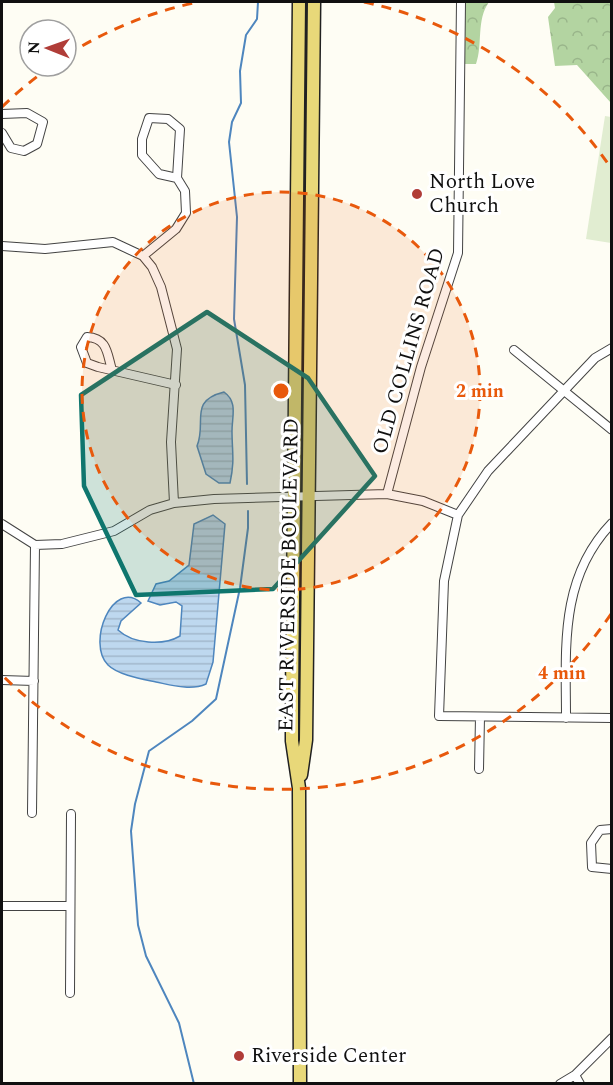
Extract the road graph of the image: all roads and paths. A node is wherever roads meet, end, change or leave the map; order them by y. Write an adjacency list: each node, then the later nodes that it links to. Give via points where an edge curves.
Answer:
1 (299, 2): 16 (main road, EAST RIVERSIDE BOULEVARD)
2 (314, 2): 17 (main road, EAST RIVERSIDE BOULEVARD)
3 (461, 2): 15 (street, OLD COLLINS ROAD, via 458,253 421,367)
4 (2, 114): 5 (street, via 27,113 43,122 37,144 24,151 11,148)
5 (2, 133)
6 (177, 178): 6 (street, via 180,129 168,119 149,118 142,155 159,174); 8 (street, via 185,191 186,213 176,229)
7 (2, 246): 8 (street, via 45,249 113,242)
8 (143, 256): 12 (street, via 158,278 173,328)
9 (612, 348): 13 (street, via 595,357)
10 (514, 350): 13 (street)
11 (112, 370): 11 (street, via 87,363 81,347 87,337 97,337 105,344); 12 (street)
12 (176, 385): 18 (street, via 171,441)
13 (564, 391): 14 (street); 19 (street, via 488,471)
14 (612, 430)
15 (387, 495): 17 (street); 19 (street, via 423,501)
16 (295, 498): 17 (street); 18 (street); 29 (main road, EAST RIVERSIDE BOULEVARD, via 292,741)
17 (310, 498): 29 (main road, EAST RIVERSIDE BOULEVARD, via 306,740)
18 (174, 503): 22 (street, via 85,540)
19 (458, 515): 25 (street, via 444,580 439,716)
20 (612, 523): 26 (street, via 582,564 566,622)
21 (2, 524): 22 (street)
22 (35, 545): 24 (street)
23 (2, 680): 24 (street)
24 (34, 681): 30 (street)
25 (480, 717): 26 (street); 28 (street)
26 (566, 718): 27 (street)
27 (612, 718)
28 (479, 769)
29 (299, 788): 39 (main road, EAST RIVERSIDE BOULEVARD)
30 (32, 813)
31 (71, 814): 35 (street)
32 (612, 829): 33 (street, via 600,830 591,843 592,867)
33 (612, 869)
34 (2, 906): 35 (street)
35 (70, 906): 36 (street)
36 (70, 993)
37 (612, 1038): 38 (street)
38 (575, 1076): 40 (street); 41 (street)
39 (300, 1083)
40 (560, 1083)
41 (580, 1083)

